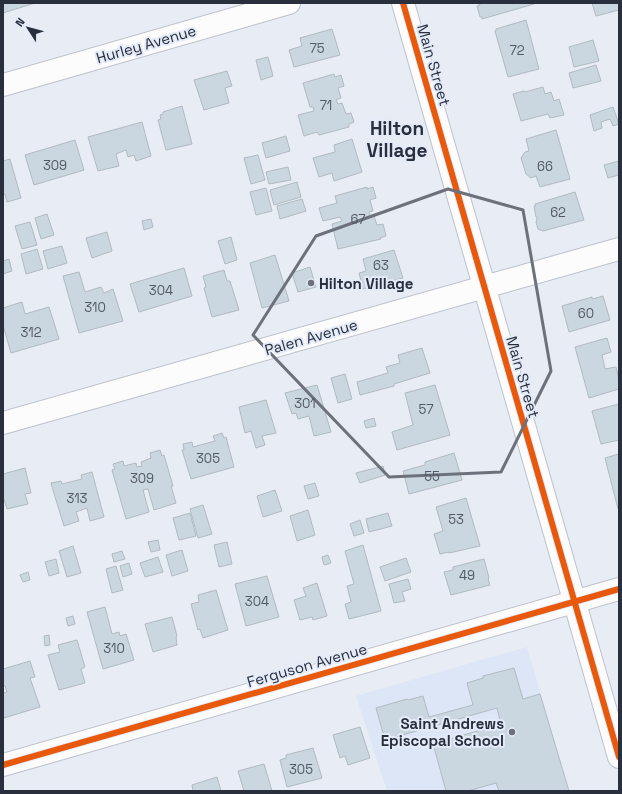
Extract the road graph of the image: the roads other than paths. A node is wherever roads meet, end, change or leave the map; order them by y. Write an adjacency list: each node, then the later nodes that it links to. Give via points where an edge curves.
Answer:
1 (289, 3): 3 (street, Hurley Avenue)
2 (403, 3): 5 (street, Main Street)
3 (3, 85)
4 (619, 249): 5 (street, Palen Avenue)
5 (484, 288): 6 (street, Palen Avenue); 8 (street, Main Street)
6 (3, 423)
7 (619, 589): 8 (street, Ferguson Avenue)
8 (574, 602): 9 (street, Main Street); 10 (street, Ferguson Avenue)
9 (619, 757)
10 (3, 765)

